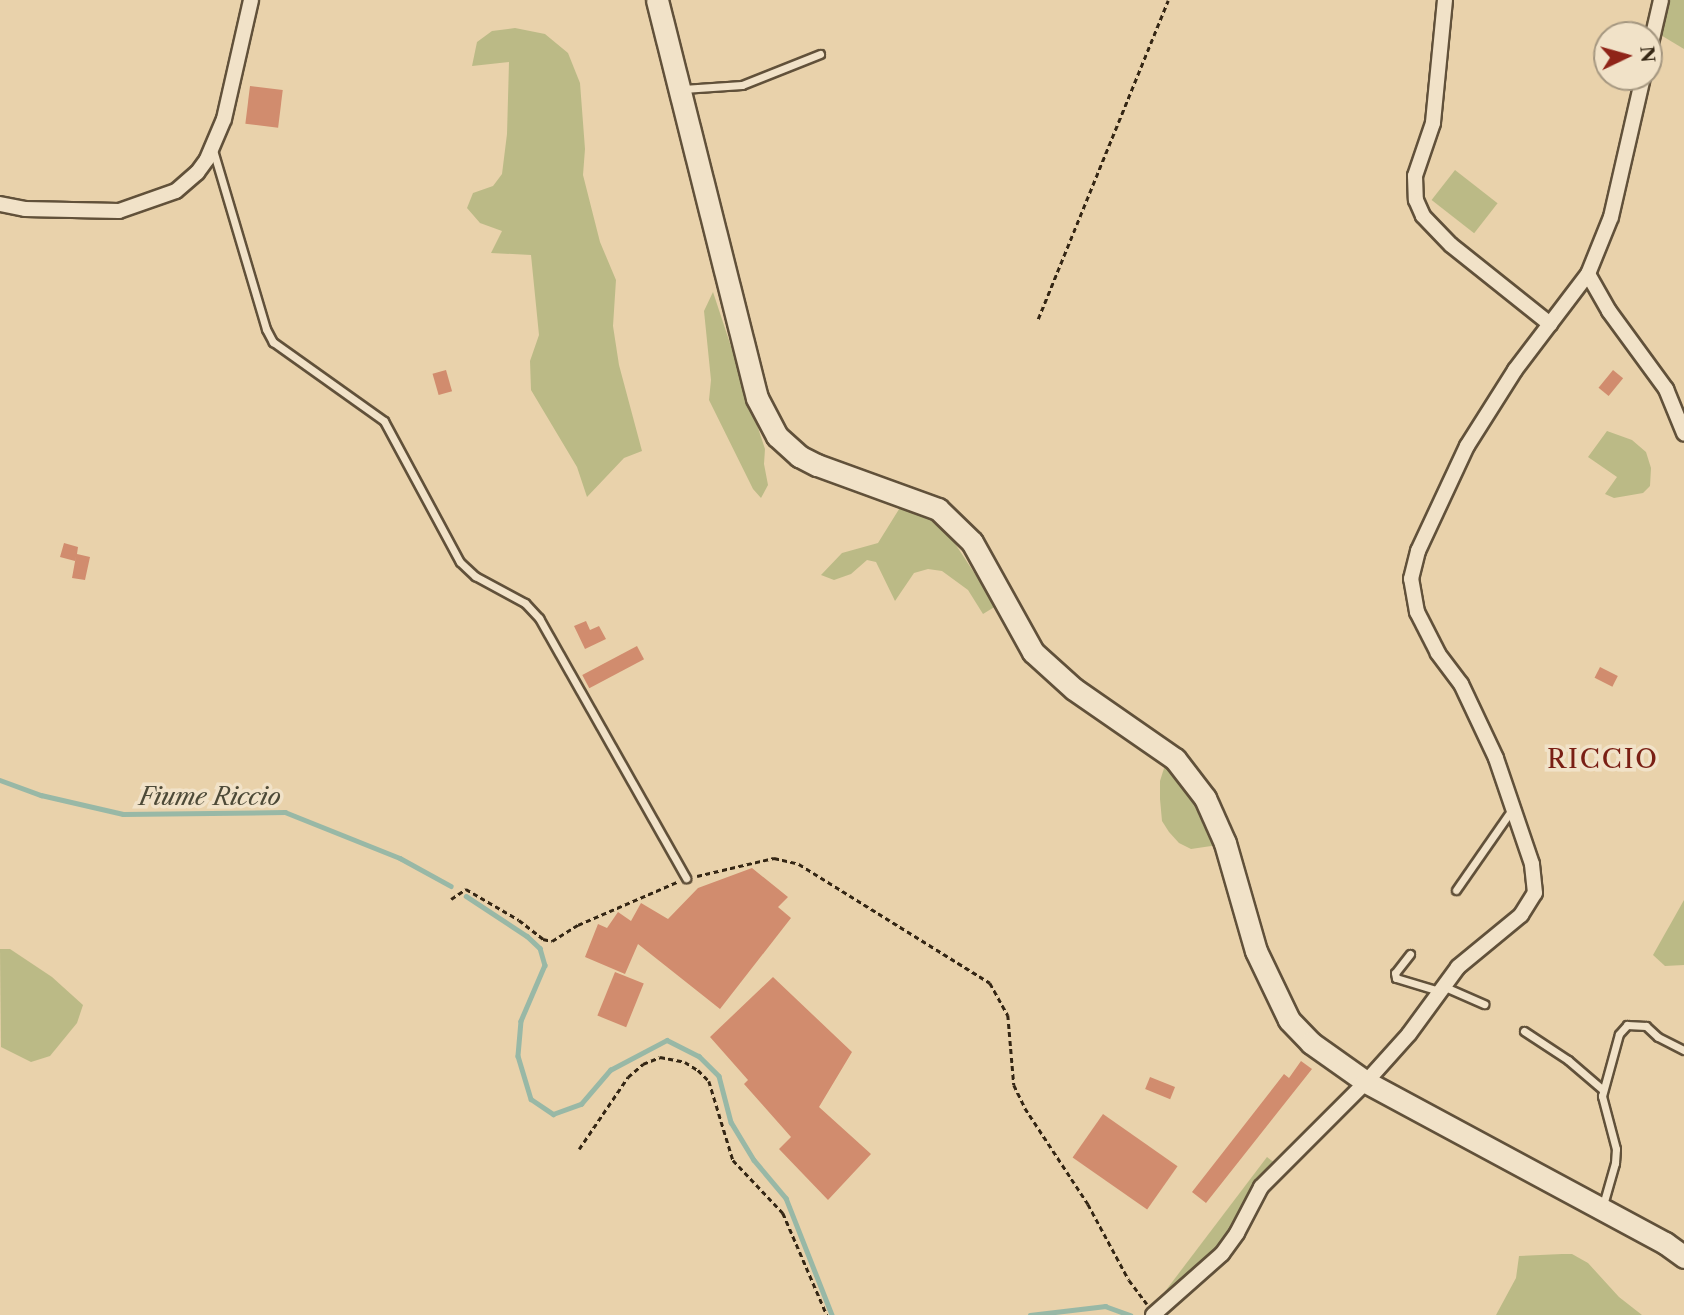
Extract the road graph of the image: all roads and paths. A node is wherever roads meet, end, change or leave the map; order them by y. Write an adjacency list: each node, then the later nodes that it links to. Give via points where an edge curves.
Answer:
1 (251, 0): 10 (street, via 224,120)
2 (657, 0): 8 (street)
3 (1168, 0): 13 (path)
4 (1445, 0): 14 (street, via 1433,123 1415,176 1416,200 1423,216 1451,245)
5 (1661, 0): 6 (street)
6 (1656, 21)
7 (820, 54): 8 (lane, via 742,85)
8 (678, 90): 25 (street, via 757,398 777,436 817,465 938,509 972,542 1033,652 1074,689 1175,759 1205,797 1225,843 1256,951 1289,1020 1311,1044)
9 (1640, 91): 12 (street, via 1611,217)
10 (213, 148): 11 (street, via 197,173 176,191 119,211 25,209); 17 (lane, via 273,342 384,421 460,562 475,576 525,603 539,618)
11 (0, 204)
12 (1588, 274): 14 (street); 15 (street, via 1665,388)
13 (1038, 319)
14 (1550, 324): 16 (street, via 1467,446 1418,551 1411,579 1417,612 1461,684 1496,758)
15 (1684, 433)
16 (1513, 808): 18 (lane); 21 (street, via 1532,864 1535,893 1521,915 1458,967)
17 (686, 878): 19 (path, via 578,925 552,942 466,889); 31 (path, via 774,858 799,864 990,984 1008,1015 1019,1096 1109,1238)
18 (1456, 890)
19 (451, 899)
20 (1410, 954): 21 (lane, via 1396,978)
21 (1443, 989): 22 (lane); 25 (street)
22 (1484, 1004)
23 (1524, 1031): 26 (lane)
24 (1684, 1050): 26 (lane, via 1646,1026 1627,1025 1619,1034)
25 (1366, 1082): 28 (street); 31 (street, via 1261,1186 1222,1254)
26 (1603, 1090): 28 (lane, via 1616,1149)
27 (579, 1149): 30 (path, via 628,1077 643,1064 660,1057 698,1070 709,1081 733,1160 782,1213)
28 (1602, 1209): 29 (street)
29 (1684, 1257)
30 (827, 1315)
31 (1151, 1315)

